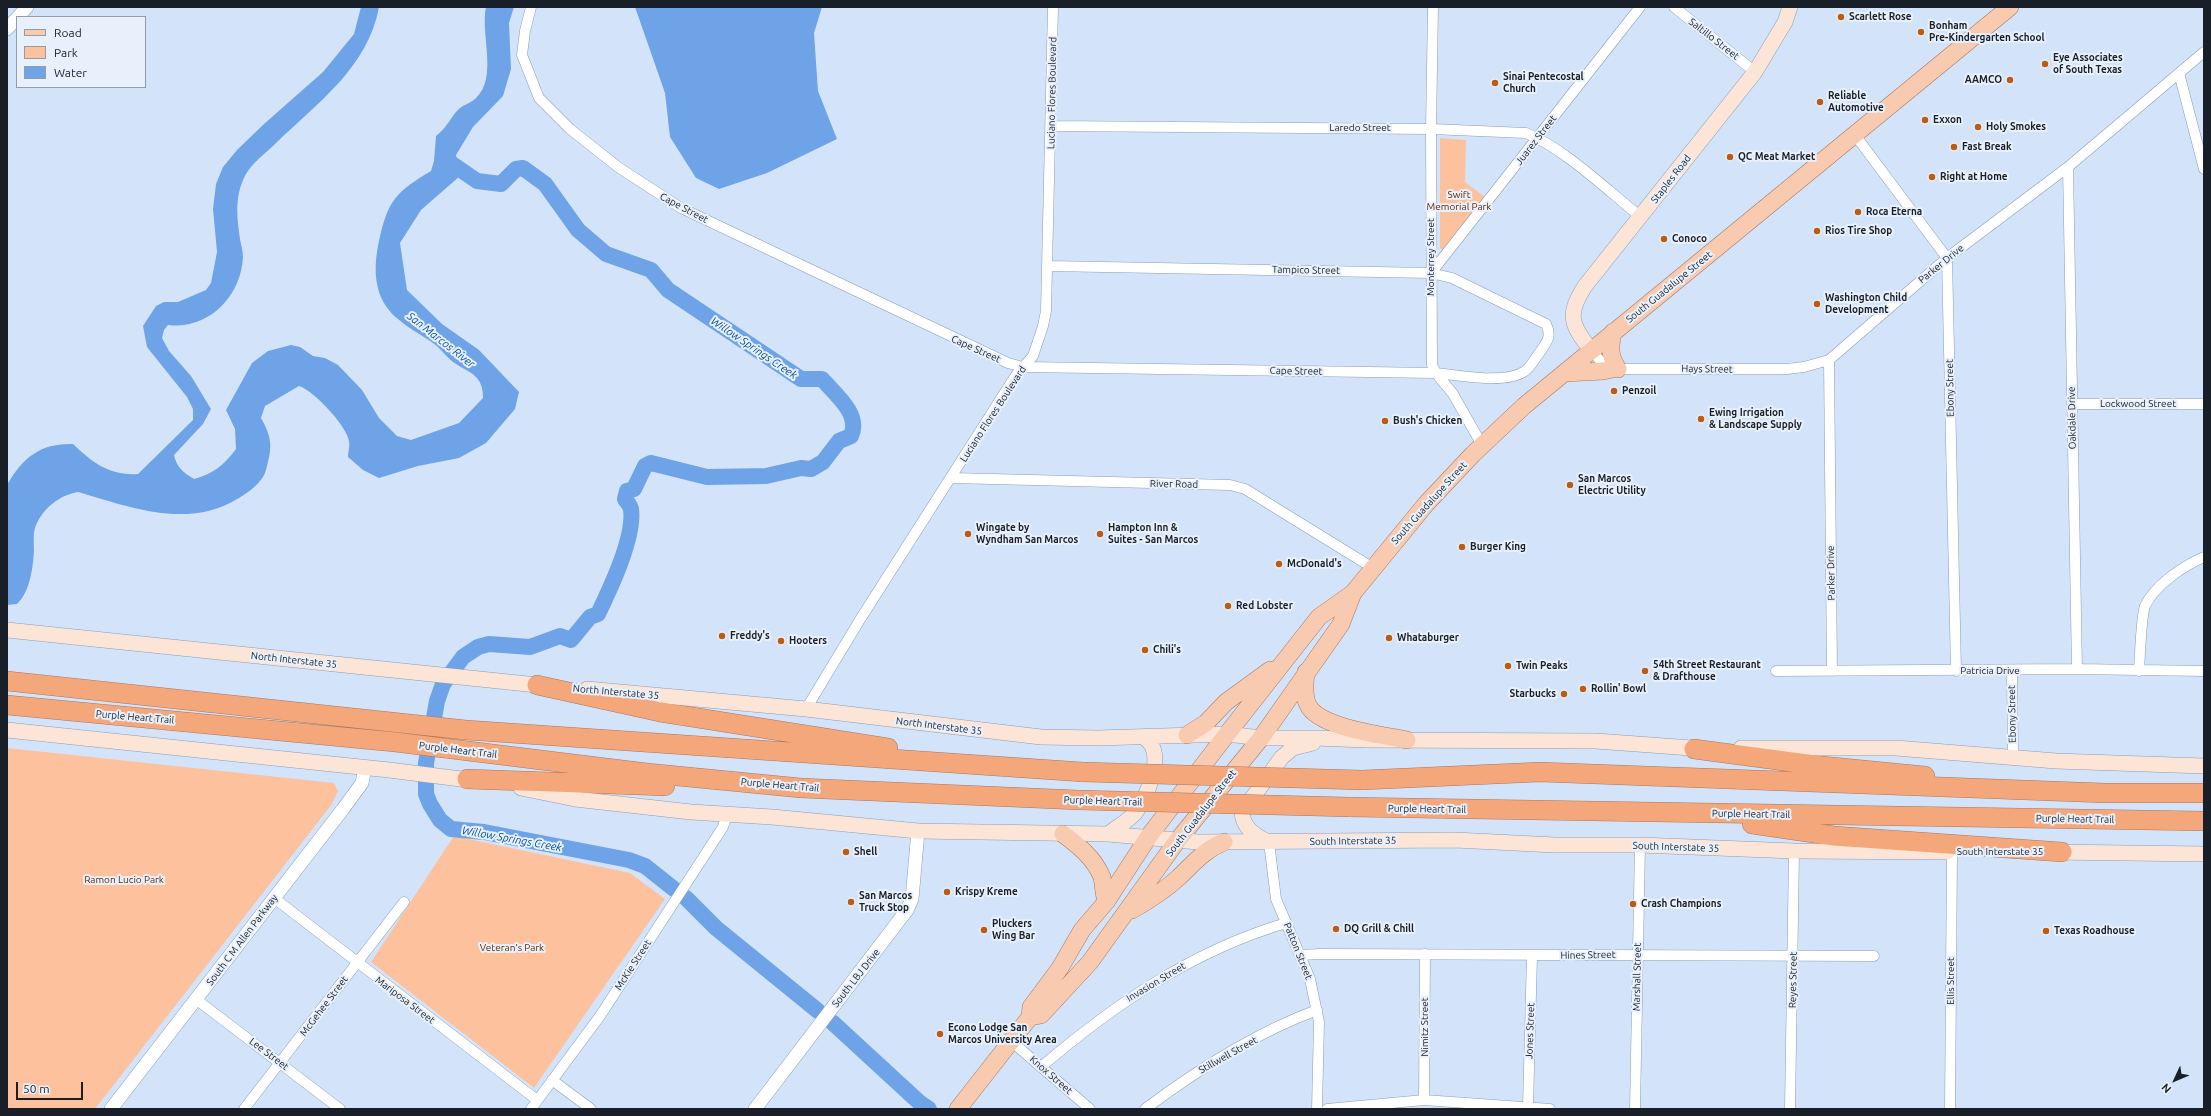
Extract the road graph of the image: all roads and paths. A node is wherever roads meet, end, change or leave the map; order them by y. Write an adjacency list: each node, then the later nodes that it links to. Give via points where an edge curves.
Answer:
1 (27, 7): 9 (street)
2 (531, 7): 29 (street, Cape Street, via 522,55 539,98 570,129 618,167 681,208 981,352)
3 (1053, 7): 15 (street, Luciano Flores Boulevard)
4 (1433, 7): 16 (street, Monterrey Street)
5 (1640, 7): 18 (street, Juarez Street)
6 (1674, 7): 13 (street, Saltillo Street)
7 (1790, 7): 13 (main road, Staples Road, via 1785,22)
8 (2010, 7): 17 (main road, South Guadalupe Street)
9 (18, 16)
10 (16, 18): 11 (street)
11 (7, 29)
12 (2204, 52): 14 (street, Parker Drive)
13 (1755, 72): 21 (main road, Staples Road)
14 (2179, 73): 19 (street, Parker Drive); 20 (street)
15 (1051, 126): 16 (street, Laredo Street); 23 (street, Luciano Flores Boulevard)
16 (1431, 129): 18 (street, Laredo Street, via 1526,133); 24 (street, Monterrey Street)
17 (1855, 135): 22 (street); 26 (main road, South Guadalupe Street)
18 (1538, 138): 21 (street, Laredo Street); 24 (street, Juarez Street)
19 (2068, 167): 22 (street, Parker Drive); 33 (street, Oakdale Drive)
20 (2204, 170)
21 (1641, 217): 27 (main road, Staples Road, via 1585,286 1574,304 1574,320 1578,334)
22 (1947, 258): 28 (street, Parker Drive); 45 (street, Ebony Street)
23 (1048, 266): 24 (street, Tampico Street); 29 (street, Luciano Flores Boulevard, via 1043,326 1033,356)
24 (1431, 273): 25 (street, Tampico Street, via 1452,278 1546,324); 31 (street, Monterrey Street, via 1432,365)
25 (1549, 331): 31 (street, Cape Street, via 1548,341 1535,359 1526,370 1514,377)
26 (1613, 332): 27 (main road, South Guadalupe Street); 30 (main road, via 1610,352)
27 (1591, 350): 30 (street, via 1603,364); 32 (main road, South Guadalupe Street)
28 (1829, 360): 30 (street, Hays Street, via 1787,369); 44 (street, Parker Drive)
29 (1023, 367): 31 (street, Cape Street); 36 (street, Luciano Flores Boulevard)
30 (1615, 369): 32 (main road)
31 (1436, 373): 35 (street, Monterrey Street, via 1453,394)
32 (1565, 373): 35 (main road, South Guadalupe Street)
33 (2072, 404): 34 (street, Lockwood Street); 42 (street, Oakdale Drive)
34 (2204, 404)
35 (1482, 445): 38 (main road, South Guadalupe Street, via 1438,491)
36 (952, 478): 38 (street, River Road, via 1230,485 1245,489); 53 (street, Luciano Flores Boulevard, via 861,618)
37 (2204, 557): 47 (street, via 2153,592 2145,607)
38 (1373, 568): 39 (main road, South Guadalupe Street)
39 (1353, 593): 41 (main road, South Guadalupe Street, via 1319,617); 49 (main road, South Guadalupe Street, via 1341,624)
40 (7, 630): 51 (main road, North Interstate 35)
41 (1288, 656): 55 (main road, South Guadalupe Street); 56 (main road, via 1226,702 1206,723)
42 (2077, 669): 46 (street, Patricia Drive); 47 (street, Patricia Drive)
43 (1776, 671): 44 (street, Patricia Drive)
44 (1832, 671): 45 (street, Patricia Drive)
45 (1956, 671): 46 (street, Patricia Drive)
46 (2012, 671): 62 (street, Ebony Street)
47 (2139, 671): 48 (street, Patricia Drive)
48 (2204, 671)
49 (1306, 672): 58 (main road, South Guadalupe Street); 60 (main road, via 1305,690 1308,706 1321,719 1335,725)
50 (7, 682): 65 (highway, Purple Heart Trail, via 466,730)
51 (530, 684): 53 (main road, North Interstate 35); 65 (highway, via 660,712)
52 (7, 705): 67 (highway, Purple Heart Trail, via 395,742 647,773)
53 (806, 709): 57 (main road, North Interstate 35, via 1041,737)
54 (7, 730): 64 (main road)
55 (1226, 734): 56 (main road, North Interstate 35); 58 (main road); 76 (main road, South Guadalupe Street)
56 (1187, 735): 57 (main road, North Interstate 35)
57 (1144, 737): 75 (main road, via 1152,746 1155,758 1151,784 1136,812)
58 (1261, 738): 59 (main road); 77 (main road, South Guadalupe Street)
59 (1328, 739): 60 (main road); 79 (main road, via 1293,748 1282,757 1242,812 1242,820 1247,828 1254,835)
60 (1407, 740): 61 (main road, via 1596,741)
61 (1694, 749): 62 (main road, via 1896,748); 68 (highway, via 1822,766)
62 (2013, 757): 63 (main road)
63 (2204, 766)
64 (365, 767): 66 (main road); 85 (street, South C M Allen Parkway, via 364,778 358,789)
65 (1012, 767): 68 (highway, Purple Heart Trail, bridge, via 1083,772 1362,780 1540,772)
66 (465, 780): 67 (highway, via 683,787); 71 (main road, via 575,799)
67 (787, 786): 70 (highway, Purple Heart Trail, bridge, via 1079,800)
68 (2105, 793): 69 (highway, Purple Heart Trail)
69 (2204, 794)
70 (1667, 812): 72 (highway, Purple Heart Trail); 83 (highway, via 1834,836)
71 (727, 814): 73 (main road); 103 (street, McKie Street, via 723,827 633,966)
72 (2204, 821)
73 (918, 831): 74 (main road); 113 (street, South LBJ Drive, via 912,899 907,910)
74 (1063, 834): 75 (main road); 87 (main road, via 1081,847 1095,865 1103,879 1102,888)
75 (1108, 834): 76 (main road)
76 (1149, 836): 77 (main road, South Interstate 35); 87 (main road, South Guadalupe Street)
77 (1177, 840): 78 (main road, South Interstate 35); 88 (main road, South Guadalupe Street)
78 (1224, 842): 79 (main road, South Interstate 35); 88 (main road, via 1203,853 1157,895)
79 (1269, 842): 80 (main road, South Interstate 35, via 1448,840 1555,845); 89 (street, Patton Street, via 1276,899)
80 (1640, 845): 81 (main road, South Interstate 35); 91 (street, Marshall Street)
81 (1794, 851): 82 (main road, South Interstate 35); 92 (street, Reyes Street)
82 (1952, 852): 83 (main road, South Interstate 35); 121 (street, Ellis Street)
83 (2062, 852): 84 (main road, South Interstate 35)
84 (2204, 854)
85 (274, 898): 96 (street, Mariposa Street); 97 (street, South C M Allen Parkway)
86 (404, 902): 96 (street, McGehee Street)
87 (1106, 902): 99 (main road, South Guadalupe Street, via 1082,930 1060,968 1031,1007)
88 (1127, 913): 99 (main road, South Guadalupe Street, via 1090,962 1054,1003 1041,1015)
89 (1286, 923): 93 (street, Patton Street); 102 (street, Invasion Street, via 1224,944 1180,966 1104,1015)
90 (1425, 954): 93 (street, Hines Street); 94 (street, Hines Street); 105 (street, Nimitz Street)
91 (1638, 955): 92 (street, Hines Street); 94 (street, Hines Street); 119 (street, Marshall Street)
92 (1793, 955): 95 (street, Hines Street); 120 (street, Reyes Street)
93 (1301, 956): 98 (street, Patton Street)
94 (1532, 956): 106 (street, Jones Street)
95 (1874, 956)
96 (357, 963): 101 (street, McGehee Street); 104 (street, Mariposa Street)
97 (197, 1000): 101 (street, Lee Street); 108 (street, South C M Allen Parkway)
98 (1317, 1010): 115 (street, Stillwell Street, via 1248,1043 1194,1073); 116 (street, Patton Street)
99 (1030, 1017): 100 (main road, South Guadalupe Street)
100 (1011, 1041): 102 (street, Knox Street); 107 (main road, South Guadalupe Street)
101 (280, 1063): 109 (street, McGehee Street); 110 (street, Lee Street)
102 (1041, 1067): 114 (street, Knox Street)
103 (552, 1080): 104 (street, McKie Street); 112 (street)
104 (537, 1100): 111 (street, McKie Street)
105 (1424, 1100): 106 (street); 117 (street)
106 (1528, 1106): 118 (street)
107 (959, 1107)
108 (111, 1109)
109 (244, 1109)
110 (340, 1109)
111 (531, 1109)
112 (591, 1109)
113 (755, 1109)
114 (1090, 1109)
115 (1145, 1109)
116 (1317, 1109)
117 (1327, 1109)
118 (1550, 1109)
119 (1635, 1109)
120 (1790, 1109)
121 (1950, 1109)

